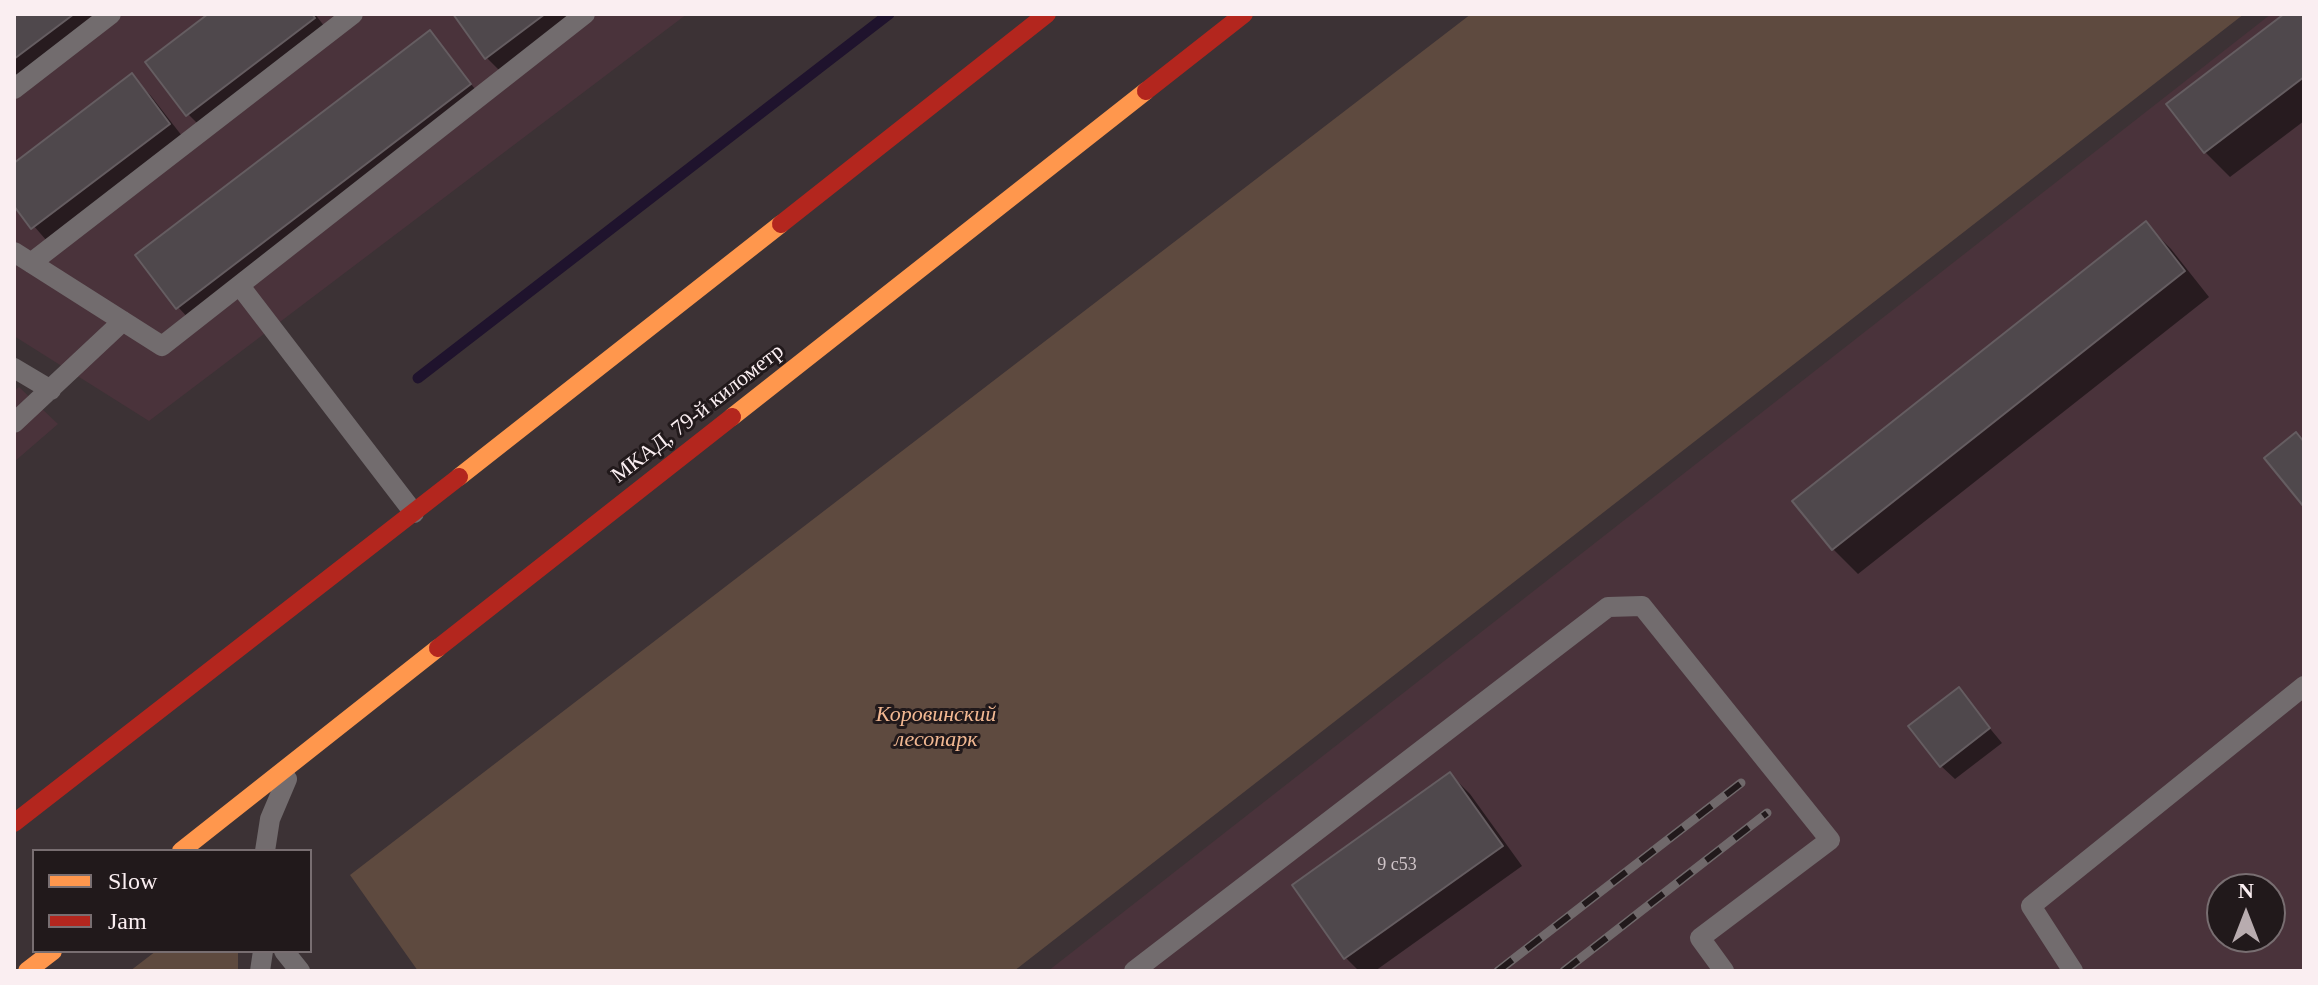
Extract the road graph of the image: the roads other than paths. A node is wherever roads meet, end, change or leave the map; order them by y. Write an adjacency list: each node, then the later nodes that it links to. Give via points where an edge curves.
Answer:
1 (111, 14): 6 (lane)
2 (353, 14): 7 (lane)
3 (585, 14): 8 (lane)
4 (1047, 14): 13 (highway)
5 (1244, 14): 15 (highway, МКАД, 79-й километр)
6 (14, 89)
7 (22, 257): 9 (lane)
8 (240, 286): 9 (lane, via 162,346); 13 (lane)
9 (123, 321): 11 (lane)
10 (14, 368): 11 (lane)
11 (51, 390): 12 (lane)
12 (14, 423)
13 (414, 513): 16 (highway)
14 (2304, 686): 25 (lane, via 2031,906)
15 (295, 762): 17 (highway, МКАД, 79-й километр); 18 (lane, via 270,819)
16 (14, 823)
17 (184, 849)
18 (265, 849)
19 (50, 953): 21 (highway)
20 (286, 953): 22 (lane)
21 (27, 971)
22 (300, 971)
23 (1134, 971): 24 (lane, via 1608,607 1642,606 1830,840 1700,938)
24 (1724, 971)
25 (2073, 971)

